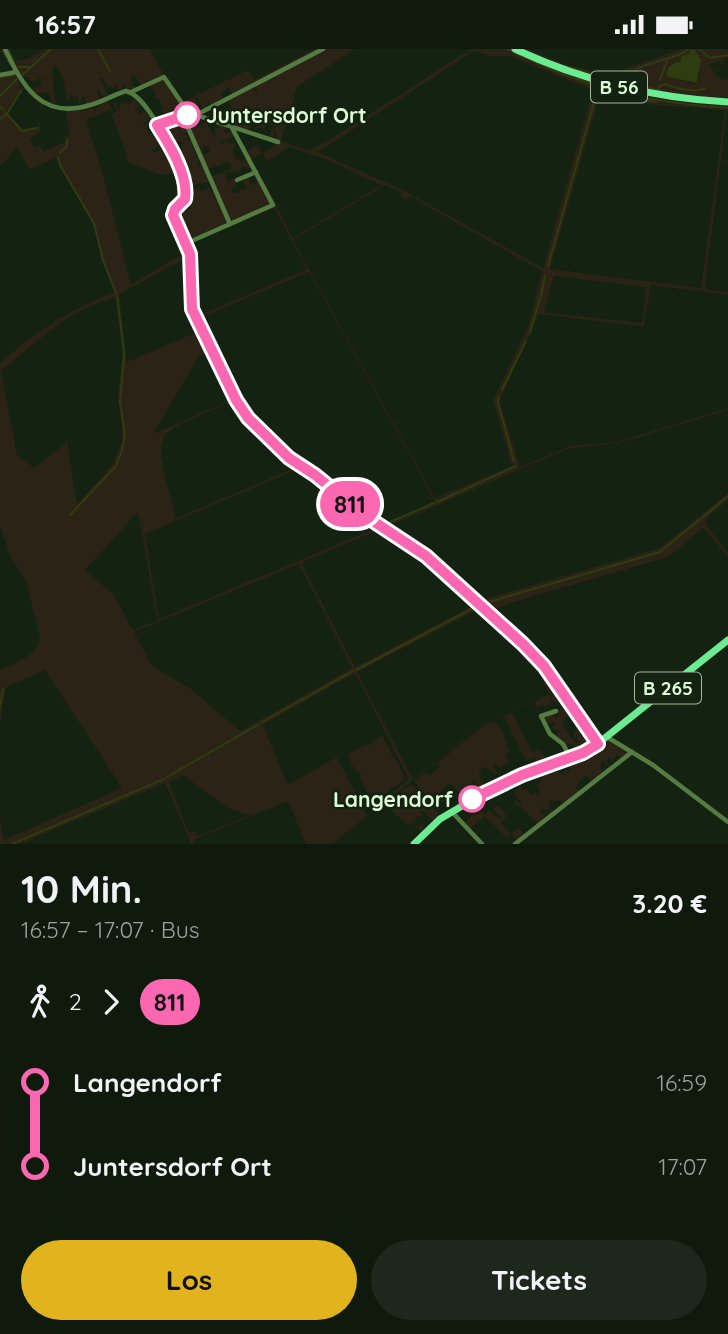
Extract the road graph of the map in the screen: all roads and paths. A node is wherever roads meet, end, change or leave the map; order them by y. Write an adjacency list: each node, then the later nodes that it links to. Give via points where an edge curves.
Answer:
1 (5, 49): 4 (street)
2 (323, 49): 8 (street)
3 (515, 49): 7 (main road, B 56, via 617,86)
4 (16, 72): 5 (street); 6 (street, via 25,86 52,108 85,107)
5 (0, 75)
6 (131, 92): 8 (street, via 164,76); 10 (street)
7 (728, 102)
8 (193, 115): 9 (street); 11 (street)
9 (183, 116): 10 (street); 15 (street)
10 (157, 125): 16 (street, via 174,153 186,192 173,215)
11 (230, 126): 12 (street); 13 (street)
12 (278, 142)
13 (256, 172): 14 (street); 15 (street, via 273,205)
14 (237, 180)
15 (230, 224): 16 (street)
16 (186, 244): 20 (street, via 193,311 252,424 357,510 426,556 523,644 544,666)
17 (728, 640): 19 (main road, B 265)
18 (556, 711): 22 (street, via 541,716)
19 (607, 737): 20 (main road, B 265); 21 (street)
20 (598, 744): 22 (main road, B 265)
21 (632, 752): 24 (street); 27 (street)
22 (570, 758): 23 (main road, B 265, via 507,781)
23 (452, 812): 25 (main road, B 265); 26 (street)
24 (728, 822)
25 (414, 844)
26 (482, 844)
27 (515, 844)

